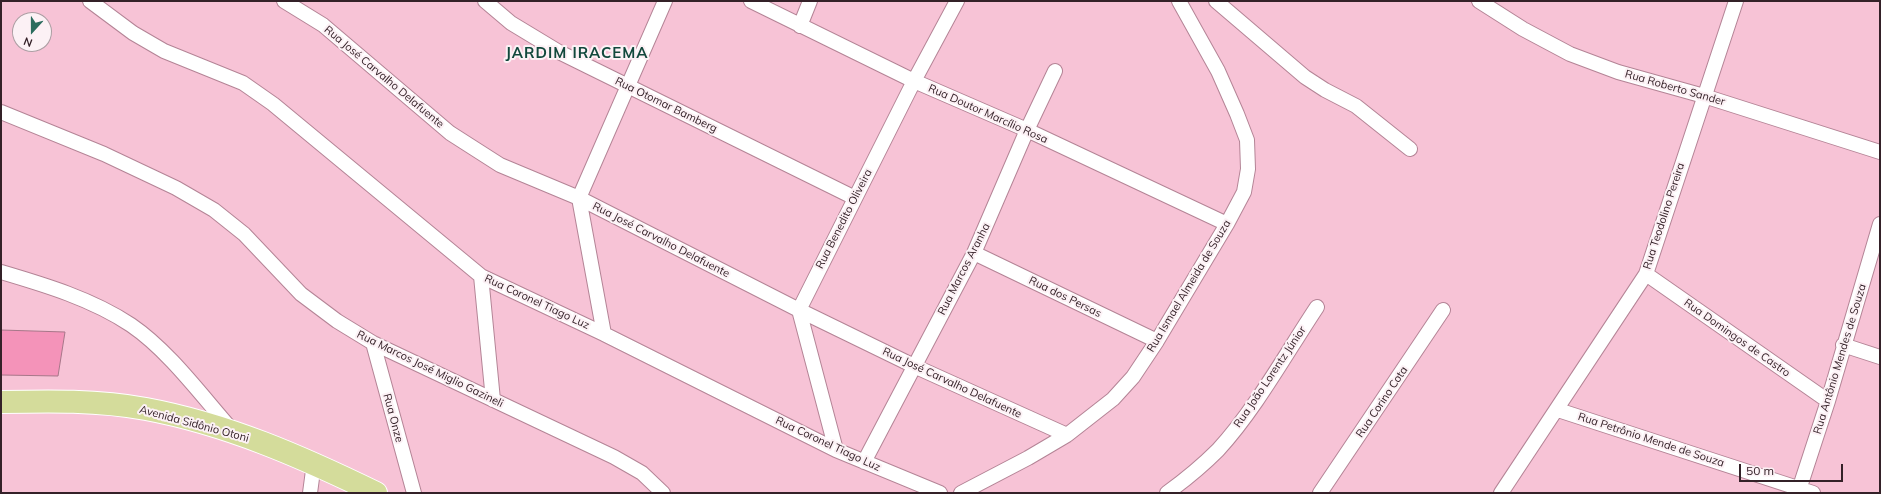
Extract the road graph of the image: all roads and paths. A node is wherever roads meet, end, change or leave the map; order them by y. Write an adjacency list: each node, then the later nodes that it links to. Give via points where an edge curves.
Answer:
1 (90, 1): 28 (street, Rua Coronel Tiago Luz, via 133,33 164,51 243,82)
2 (284, 1): 21 (street, Rua José Carvalho Delafuente, via 324,25 450,133 500,165)
3 (485, 1): 15 (street, Rua Otomar Bamberg, via 511,23 559,52)
4 (665, 1): 15 (street)
5 (751, 1): 12 (street, Rua Doutor Marcílio Rosa)
6 (810, 1): 12 (street)
7 (957, 1): 14 (street, Rua Benedito Oliveira)
8 (1179, 1): 23 (street, Rua Ismael Almeida de Souza, via 1218,71 1246,140 1248,168 1244,192)
9 (1216, 1): 19 (street, via 1305,77 1356,106)
10 (1479, 1): 16 (street, Rua Roberto Sander, via 1523,29 1570,54 1618,72)
11 (1736, 1): 16 (street, Rua Teodolino Pereira)
12 (800, 26): 14 (street, Rua Doutor Marcílio Rosa)
13 (1055, 71): 18 (street, Rua Marcos Aranha)
14 (914, 81): 18 (street, Rua Doutor Marcílio Rosa); 22 (street, Rua Benedito Oliveira)
15 (627, 86): 21 (street); 22 (street, Rua Otomar Bamberg)
16 (1704, 96): 20 (street, Rua Roberto Sander); 27 (street, Rua Teodolino Pereira)
17 (1, 112): 34 (street, Rua Marcos José Miglio Gazineli, via 104,154 176,188 214,210 244,234 301,294 337,321)
18 (1027, 130): 23 (street, Rua Doutor Marcílio Rosa); 25 (street, Rua Marcos Aranha)
19 (1410, 149)
20 (1880, 152)
21 (579, 198): 30 (street, Rua José Carvalho Delafuente); 32 (street)
22 (855, 198): 30 (street, Rua Benedito Oliveira)
23 (1227, 224): 33 (street, Rua Ismael Almeida de Souza)
24 (1880, 224): 35 (street, Rua Antônio Mendes de Souza)
25 (974, 253): 33 (street, Rua dos Persas); 37 (street, Rua Marcos Aranha)
26 (1, 272): 42 (street, via 94,305 131,325 163,352)
27 (1646, 274): 39 (street, Rua Domingos de Castro); 41 (street, Rua Teodolino Pereira)
28 (481, 276): 32 (street, Rua Coronel Tiago Luz); 38 (street)
29 (1317, 306): 54 (street, Rua João Lorentz Júnior, via 1248,412 1219,449 1192,475)
30 (799, 310): 37 (street, Rua José Carvalho Delafuente); 44 (street)
31 (1443, 310): 55 (street, Rua Corino Cota)
32 (604, 334): 44 (street, Rua Coronel Tiago Luz)
33 (1157, 341): 43 (street, Rua Ismael Almeida de Souza, via 1133,377 1113,399)
34 (373, 343): 38 (street, Rua Marcos José Miglio Gazineli); 50 (street, Rua Onze)
35 (1843, 345): 36 (street); 39 (street, Rua Antônio Mendes de Souza)
36 (1880, 357)
37 (914, 366): 43 (street, Rua José Carvalho Delafuente); 45 (street, Rua Marcos Aranha)
38 (493, 400): 51 (street, Rua Marcos José Miglio Gazineli, via 642,473)
39 (1828, 401): 47 (street, Rua Antônio Mendes de Souza)
40 (1, 402): 42 (main road, Avenida Sidônio Otoni, via 67,400 146,409)
41 (1558, 410): 47 (street, Rua Petrônio Mende de Souza); 56 (street, Rua Teodolino Pereira)
42 (234, 432): 46 (main road, Avenida Sidônio Otoni)
43 (1067, 435): 53 (street, Rua Ismael Almeida de Souza)
44 (836, 450): 45 (street, Rua Coronel Tiago Luz)
45 (864, 462): 52 (street, Rua Coronel Tiago Luz)
46 (314, 463): 48 (street); 49 (main road, Avenida Sidônio Otoni)
47 (1799, 490): 57 (street, Rua Petrônio Mende de Souza)
48 (310, 493)
49 (376, 493)
50 (414, 493)
51 (662, 493)
52 (940, 493)
53 (961, 493)
54 (1167, 493)
55 (1320, 493)
56 (1501, 493)
57 (1813, 493)

